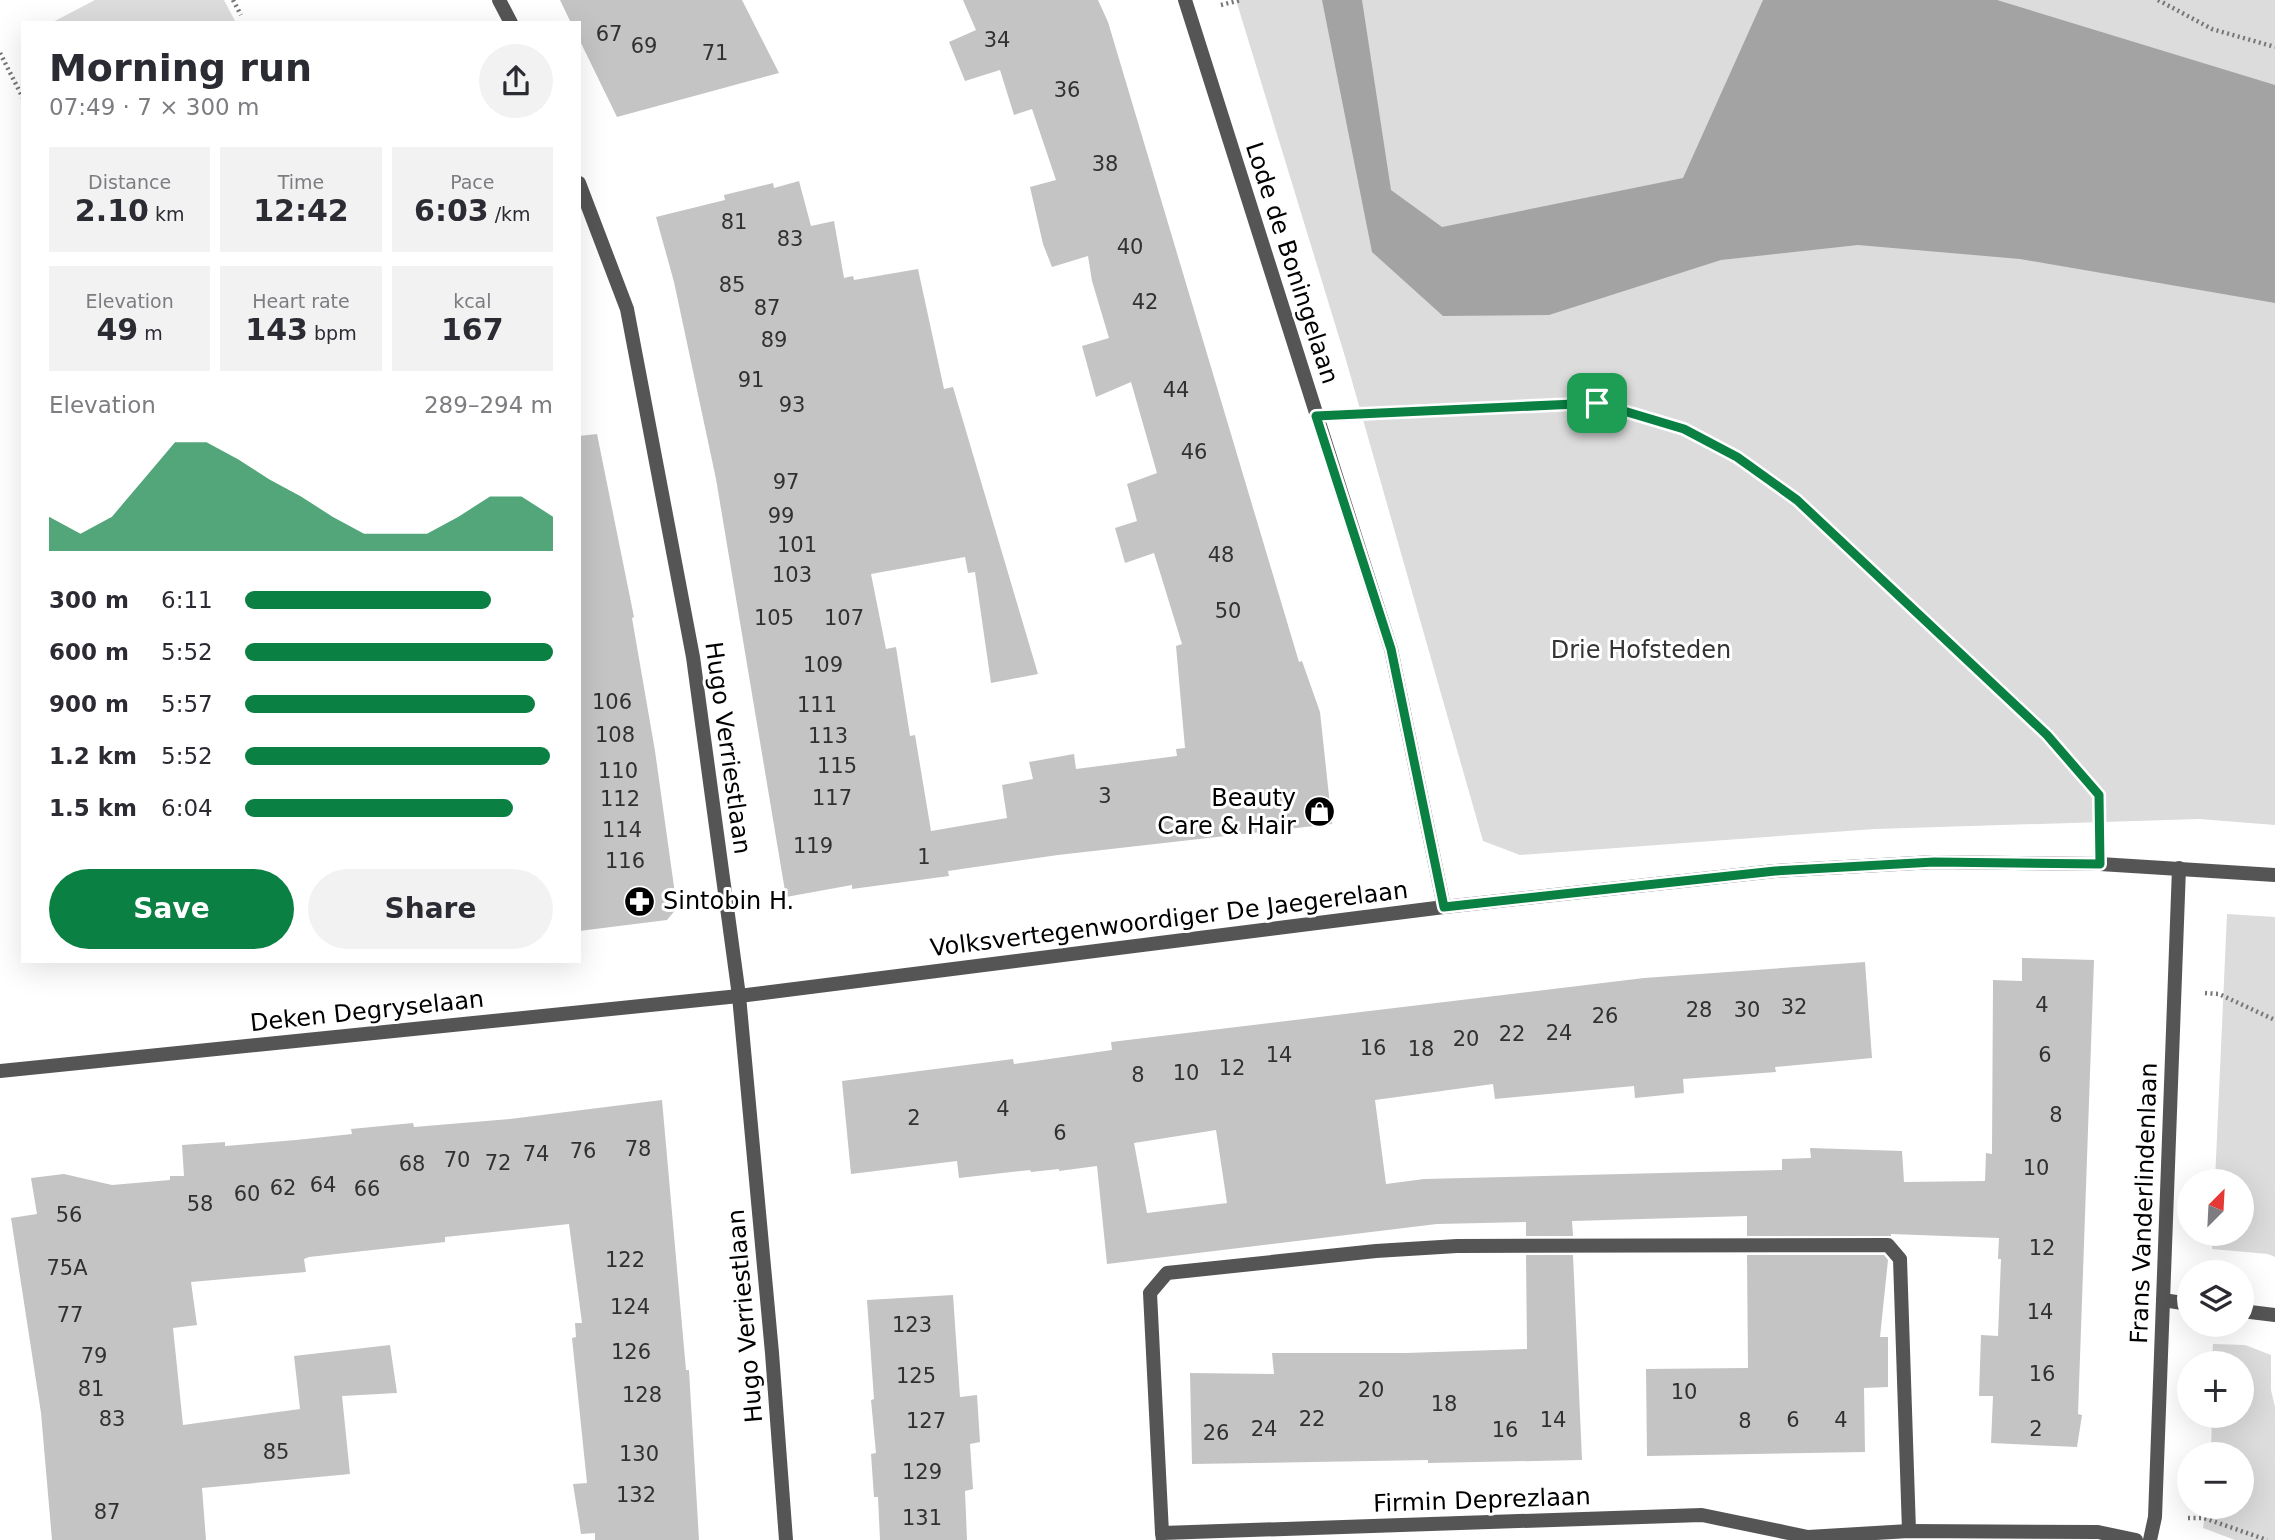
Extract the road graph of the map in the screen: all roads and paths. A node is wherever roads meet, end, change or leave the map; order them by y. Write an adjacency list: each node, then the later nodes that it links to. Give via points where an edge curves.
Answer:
1 (233, 0): 5 (path)
2 (499, 0): 6 (street)
3 (1185, 0): 11 (street, Lode de Boningelaan)
4 (2158, 0): 7 (path, via 2212,29)
5 (241, 15)
6 (509, 21)
7 (2275, 47)
8 (0, 53): 9 (path)
9 (21, 94)
10 (581, 188): 17 (street, Hugo Verriestlaan, via 627,309 693,657)
11 (1316, 416): 12 (path, via 1597,403 1684,429 1737,457 1797,500 2047,735 2099,795); 15 (street, Lode de Boningelaan, via 1391,649)
12 (2100, 864): 13 (street, Volksvertegenwoordiger De Jaegerelaan); 15 (street, Volksvertegenwoordiger De Jaegerelaan, via 1934,862 1775,871)
13 (2179, 868): 14 (street, Volksvertegenwoordiger De Jaegerelaan); 16 (street, Frans Vanderlindenlaan)
14 (2275, 875)
15 (1444, 907): 17 (street, Volksvertegenwoordiger De Jaegerelaan)
16 (2176, 992): 18 (path, via 2219,994); 20 (street, Frans Vanderlindenlaan)
17 (739, 996): 19 (street, Deken Degryselaan); 28 (street, Hugo Verriestlaan)
18 (2275, 1020)
19 (0, 1071)
20 (2163, 1300): 21 (street); 24 (street, Frans Vanderlindenlaan)
21 (2177, 1302)
22 (2254, 1312): 23 (street)
23 (2275, 1315)
24 (2155, 1517): 30 (street, Frans Vanderlindenlaan); 31 (path, via 2204,1518)
25 (1909, 1531): 26 (street, via 1899,1259 1888,1245 1457,1247 1167,1273 1150,1293); 27 (street, Firmin Deprezlaan); 29 (street, Firmin Deprezlaan, via 2098,1532)
26 (1163, 1536): 27 (street, Firmin Deprezlaan, via 1702,1515)
27 (1806, 1539)
28 (786, 1540)
29 (2136, 1540)
30 (2150, 1540)
31 (2267, 1540)

